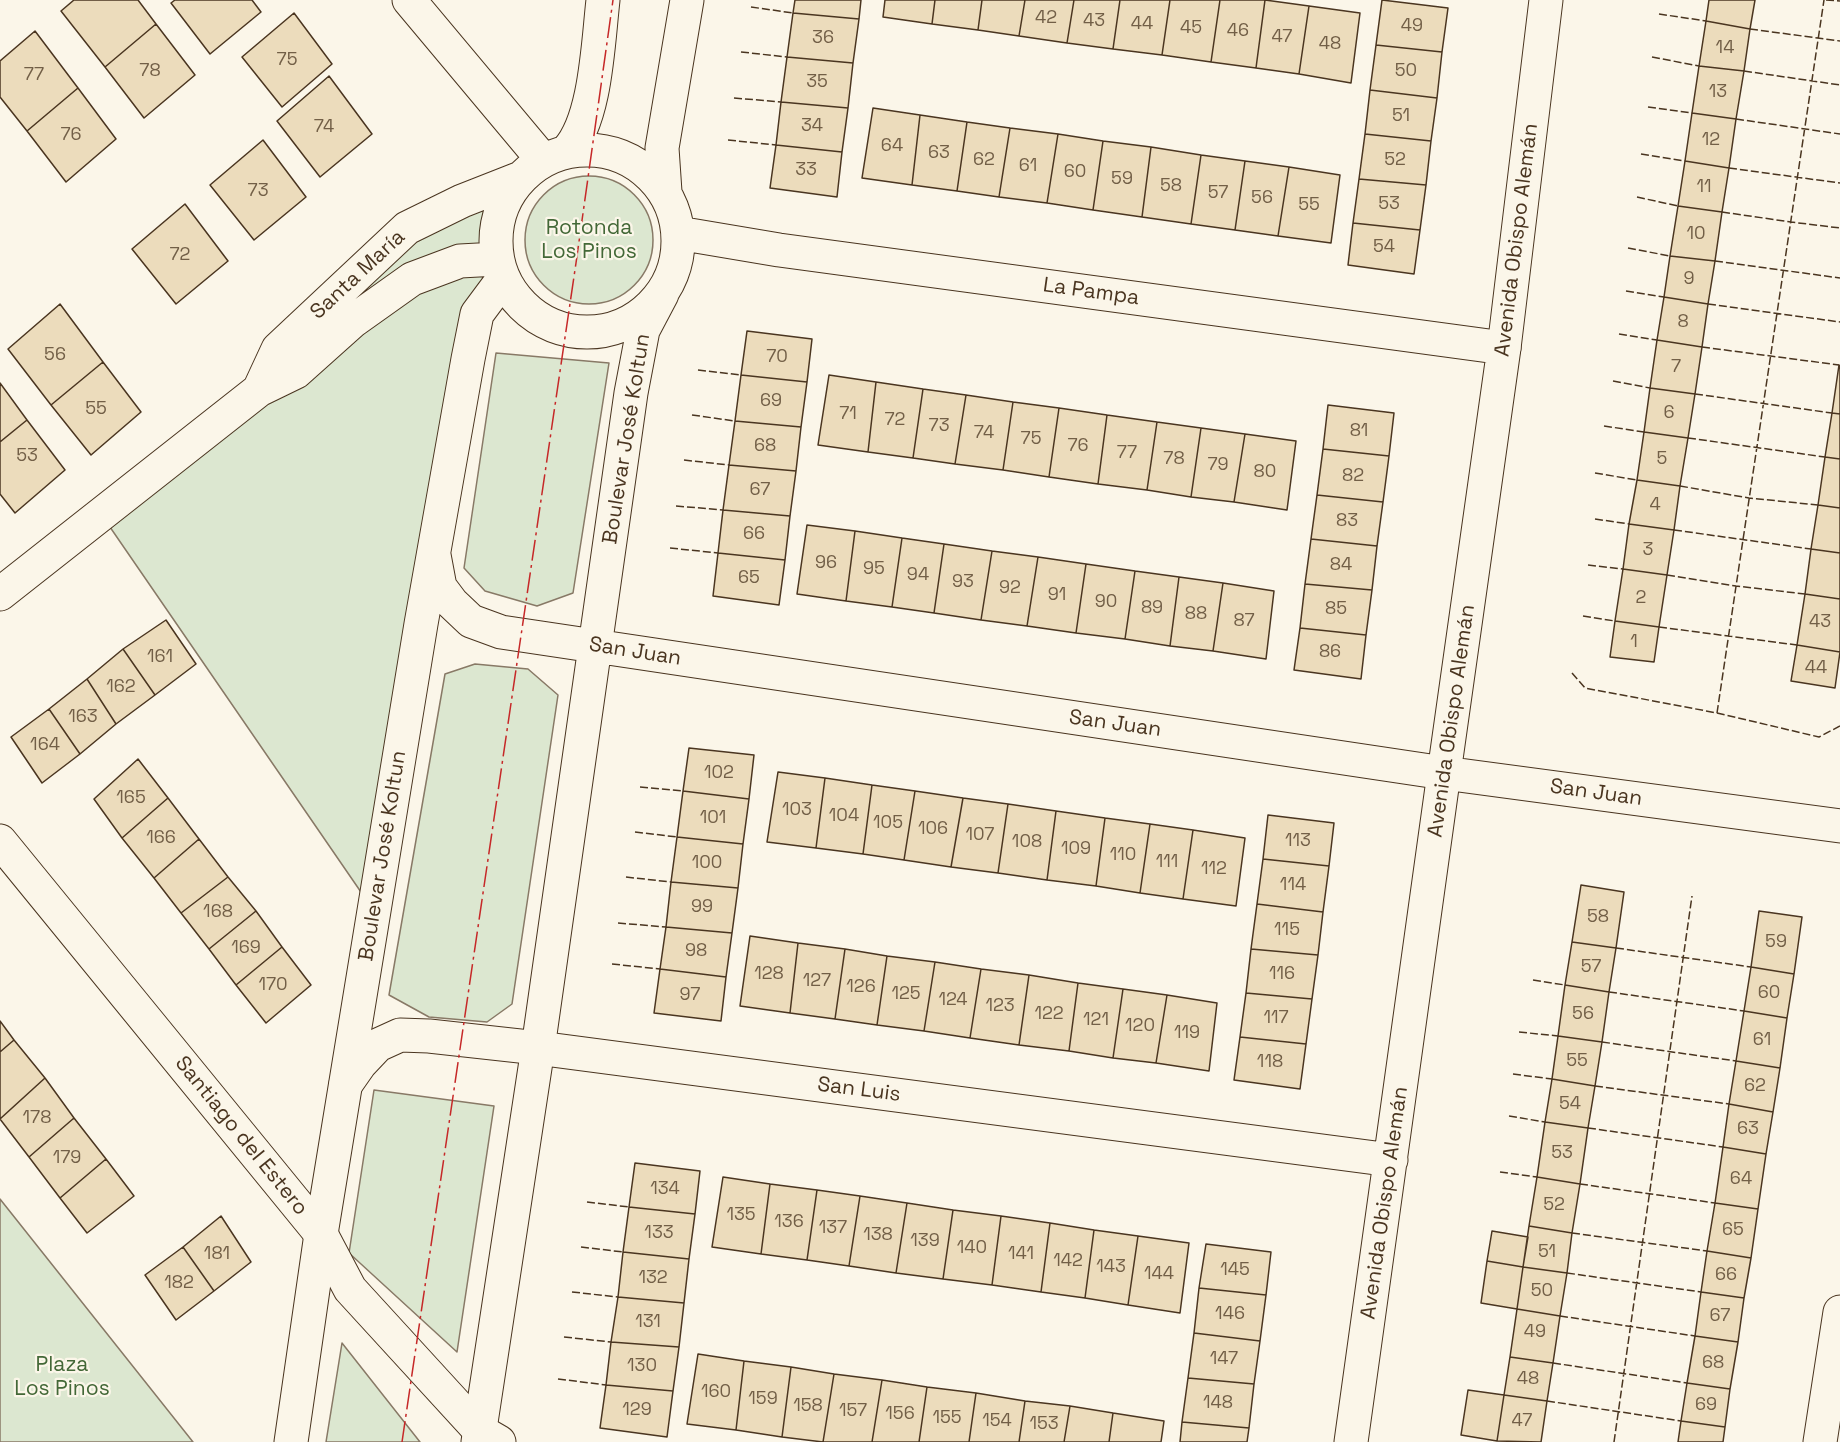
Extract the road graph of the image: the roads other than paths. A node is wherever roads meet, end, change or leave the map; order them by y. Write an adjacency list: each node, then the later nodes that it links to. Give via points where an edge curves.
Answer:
1 (410, 0): 5 (street)
2 (603, 0): 5 (street, via 591,97 582,128 576,142)
3 (687, 0): 6 (street, via 662,148)
4 (1546, 0): 10 (street, Avenida Obispo Alemán)
5 (543, 164): 6 (street, via 595,149 620,155 642,167); 8 (street, via 504,202 495,233); 11 (street, Santa María, via 407,228 278,349)
6 (665, 192): 7 (street)
7 (678, 233): 9 (street, via 678,255); 10 (street, La Pampa)
8 (500, 269): 9 (street, via 516,299 534,315 555,327 587,332 616,328 645,312); 11 (street, Santa María, via 460,261 412,279 353,321 296,372); 12 (street, Boulevar José Koltun, via 477,314)
9 (662, 294): 14 (street, Boulevar José Koltun, via 643,330)
10 (1504, 348): 15 (street, Avenida Obispo Alemán)
11 (260, 390): 13 (street, Santa María)
12 (434, 555): 14 (street, San Juan, via 440,587 471,621 501,632); 19 (street, Boulevar José Koltun)
13 (0, 594)
14 (595, 646): 15 (street, San Juan); 18 (street, Boulevar José Koltun)
15 (1444, 773): 16 (street, San Juan); 20 (street, Avenida Obispo Alemán)
16 (1840, 826)
17 (0, 842): 21 (street, Santiago del Estero)
18 (538, 1048): 19 (street, San Luis, via 400,1035 378,1045); 20 (street, San Luis); 23 (street, Boulevar José Koltun)
19 (346, 1084): 21 (street, Boulevar José Koltun)
20 (1391, 1160): 25 (street, Avenida Obispo Alemán)
21 (321, 1234): 23 (street, Santiago del Estero, via 350,1289); 24 (street, Boulevar José Koltun)
22 (1840, 1312): 26 (street)
23 (486, 1438)
24 (291, 1442)
25 (1351, 1442)
26 (1820, 1442)

